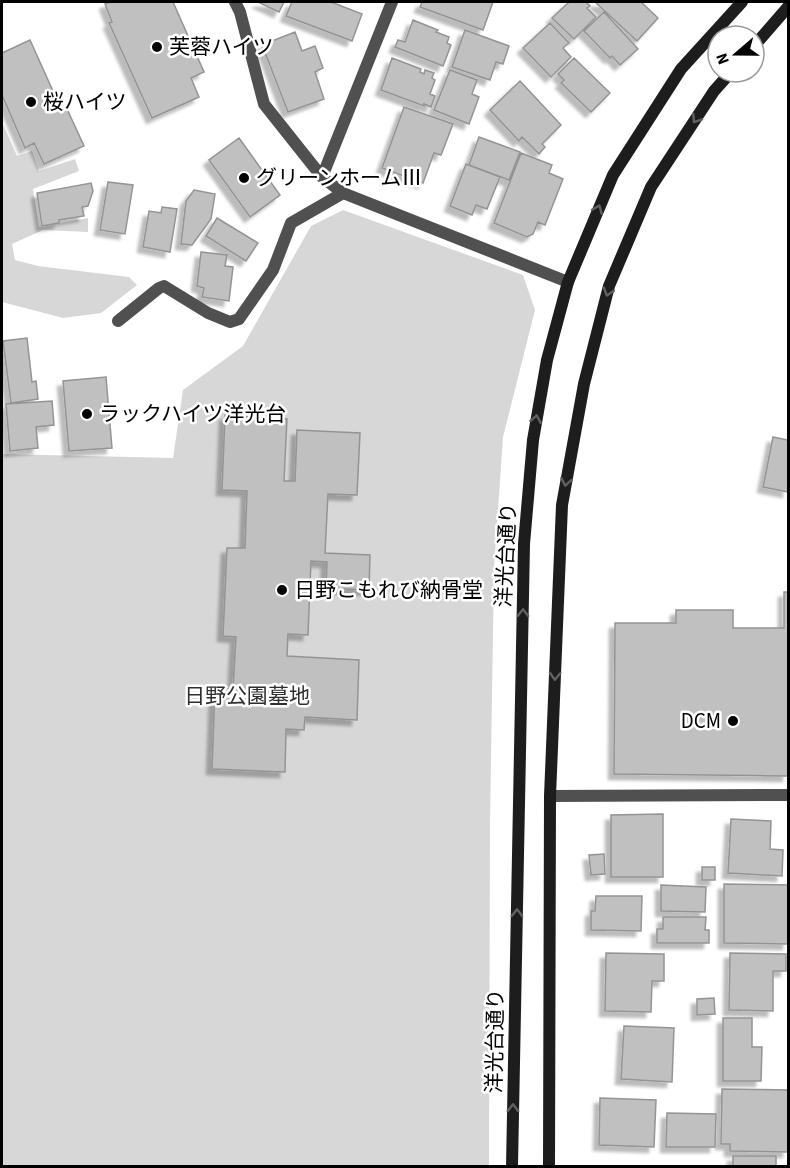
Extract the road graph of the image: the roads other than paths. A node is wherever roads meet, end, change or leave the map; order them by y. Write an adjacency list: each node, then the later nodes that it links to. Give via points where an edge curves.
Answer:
1 (235, 2): 7 (street, via 264,104)
2 (392, 2): 7 (street)
3 (742, 2): 9 (street, 洋光台通り, one-way to 3, via 613,175 681,69)
4 (789, 7): 5 (street)
5 (766, 33)
6 (720, 84): 12 (street, one-way to 12, via 651,187 609,286 584,384 562,505)
7 (322, 177): 8 (street)
8 (343, 193): 9 (street); 10 (street, via 291,223 273,270 239,320 230,322 208,313 164,286)
9 (568, 282): 13 (street, 洋光台通り, one-way to 9, via 524,544 532,440 547,360)
10 (118, 321)
11 (789, 795): 12 (street)
12 (550, 796): 14 (street)
13 (512, 1167)
14 (549, 1167)

